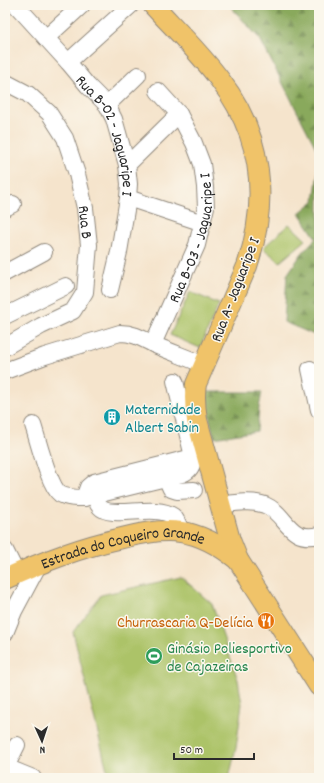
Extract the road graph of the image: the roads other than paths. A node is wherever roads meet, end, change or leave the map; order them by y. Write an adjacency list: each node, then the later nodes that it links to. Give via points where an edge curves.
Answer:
1 (16, 5): 5 (street, Rua B-02 - Jaguaripe I)
2 (82, 5): 5 (street)
3 (131, 5): 6 (street)
4 (153, 5): 22 (main road, Rua A- Jaguaripe I, via 220,79 231,96 249,135 259,176 259,213 253,248)
5 (46, 38): 6 (street, Rua B-02 - Jaguaripe I)
6 (68, 62): 10 (street, Rua B-02 - Jaguaripe I)
7 (138, 76): 10 (street)
8 (5, 82): 21 (street, Rua B, via 28,94 49,113 65,138 85,208 89,245 85,292 74,311)
9 (158, 91): 11 (street, Rua B-03 - Jaguaripe I)
10 (107, 105): 12 (street, Rua B-02 - Jaguaripe I, via 114,118)
11 (179, 114): 12 (street); 14 (street, Rua B-03 - Jaguaripe I, via 202,164 206,207)
12 (127, 165): 13 (street, Rua B-02 - Jaguaripe I)
13 (128, 198): 14 (street); 18 (street, Rua B-02 - Jaguaripe I)
14 (203, 223): 20 (street, Rua B-03 - Jaguaripe I, via 197,245)
15 (44, 252): 16 (street)
16 (5, 273)
17 (66, 286): 19 (street)
18 (110, 290)
19 (5, 316)
20 (153, 344): 22 (street); 24 (street, via 138,336 120,332)
21 (5, 347)
22 (204, 365): 33 (main road, Rua A- Jaguaripe I, via 196,384 194,406)
23 (310, 369): 26 (street)
24 (5, 371)
25 (176, 381): 28 (street)
26 (319, 410)
27 (33, 425): 32 (street, via 52,485 60,494 68,497)
28 (192, 458): 29 (street); 30 (street, via 192,467 186,472)
29 (148, 476): 30 (street); 32 (street)
30 (166, 478): 31 (street, via 171,489)
31 (194, 490)
32 (89, 497): 34 (street, via 104,510 113,512 167,512 174,517)
33 (221, 505): 35 (street, via 256,502 277,513 296,534); 37 (main road, Estrada do Coqueiro Grande)
34 (182, 532): 37 (main road, Estrada do Coqueiro Grande, via 213,543); 38 (main road, Estrada do Coqueiro Grande, via 148,532 132,535 85,547)
35 (318, 538)
36 (5, 550): 39 (street)
37 (238, 560): 42 (main road, Estrada do Coqueiro Grande)
38 (39, 564): 39 (main road, Estrada do Coqueiro Grande); 40 (street)
39 (11, 576)
40 (10, 608): 41 (street)
41 (5, 632)
42 (319, 686)
43 (17, 745): 44 (street)
44 (6, 768): 45 (street)
45 (33, 778)

